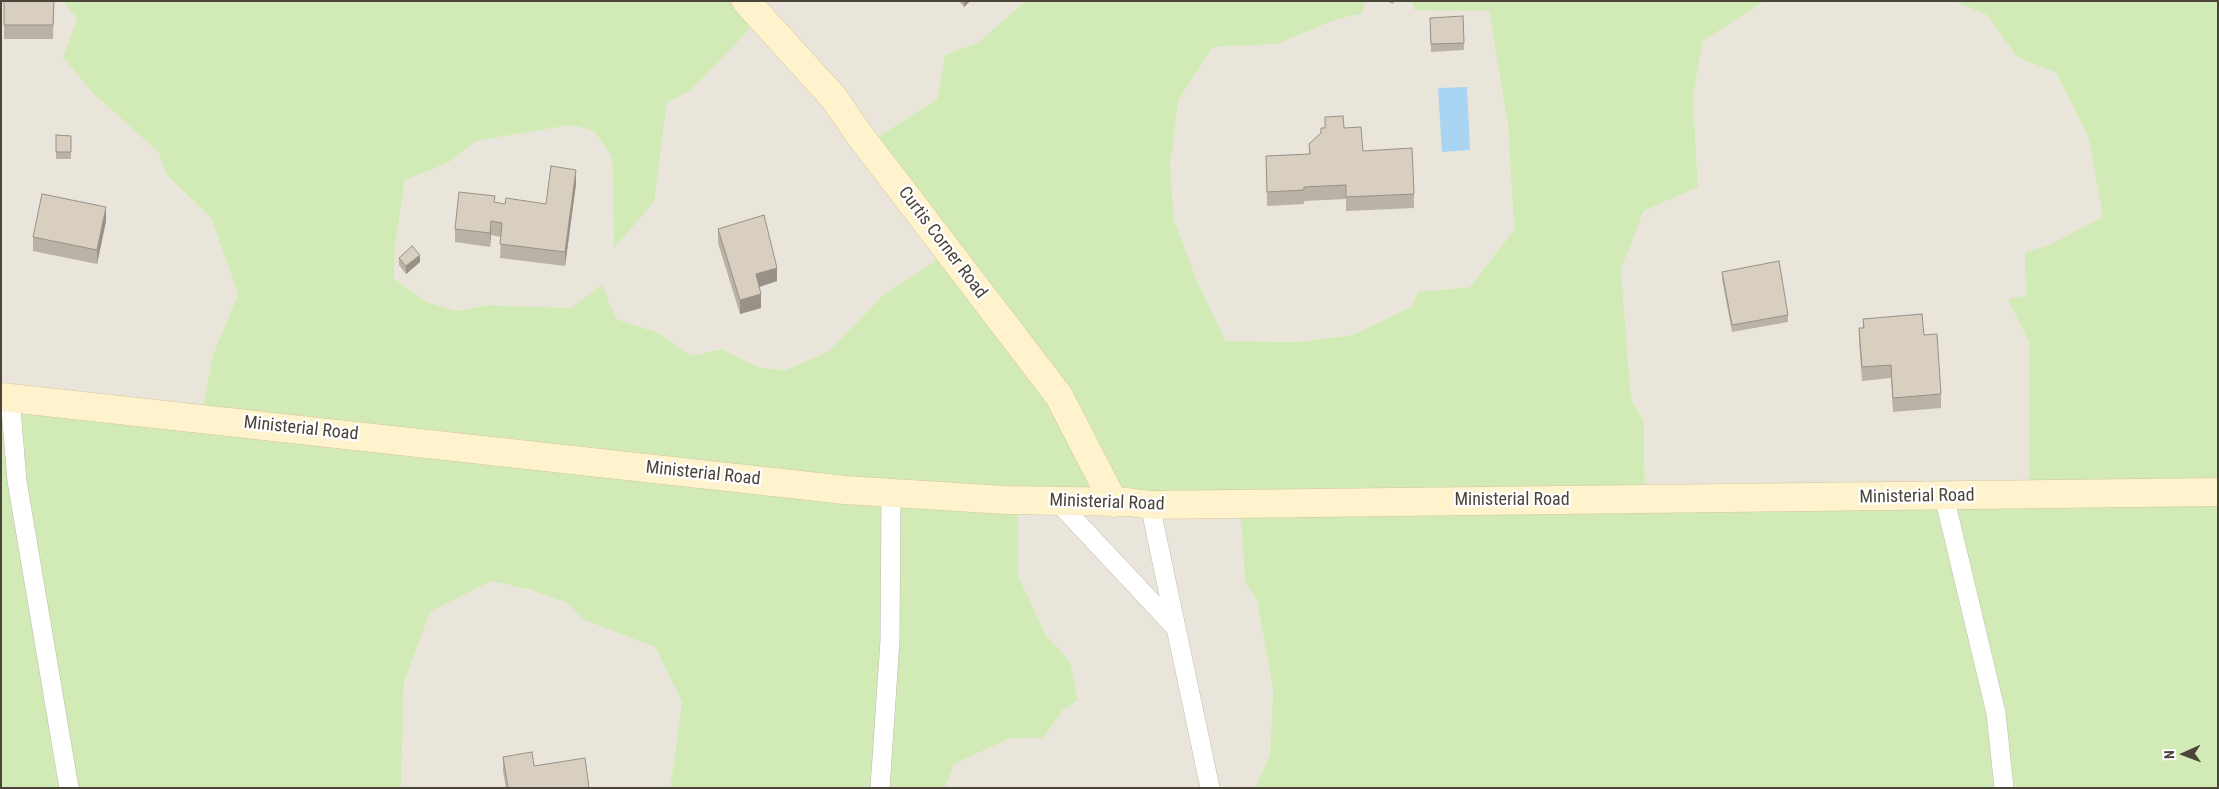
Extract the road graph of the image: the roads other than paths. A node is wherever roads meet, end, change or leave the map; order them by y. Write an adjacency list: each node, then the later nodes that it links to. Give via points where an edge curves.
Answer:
1 (746, 1): 7 (main road, Curtis Corner Road, via 833,97 1059,396)
2 (6, 397): 4 (main road, Ministerial Road); 10 (lane, via 17,481)
3 (2218, 492): 5 (main road, Ministerial Road)
4 (891, 494): 6 (main road, Ministerial Road); 11 (lane, via 890,641)
5 (1944, 496): 8 (main road, Ministerial Road); 13 (lane, via 1996,714)
6 (1058, 501): 7 (main road, Ministerial Road); 9 (lane)
7 (1114, 503): 8 (main road, Ministerial Road)
8 (1150, 505): 9 (lane)
9 (1176, 628): 12 (lane)
10 (70, 788)
11 (880, 788)
12 (1210, 788)
13 (2004, 788)

